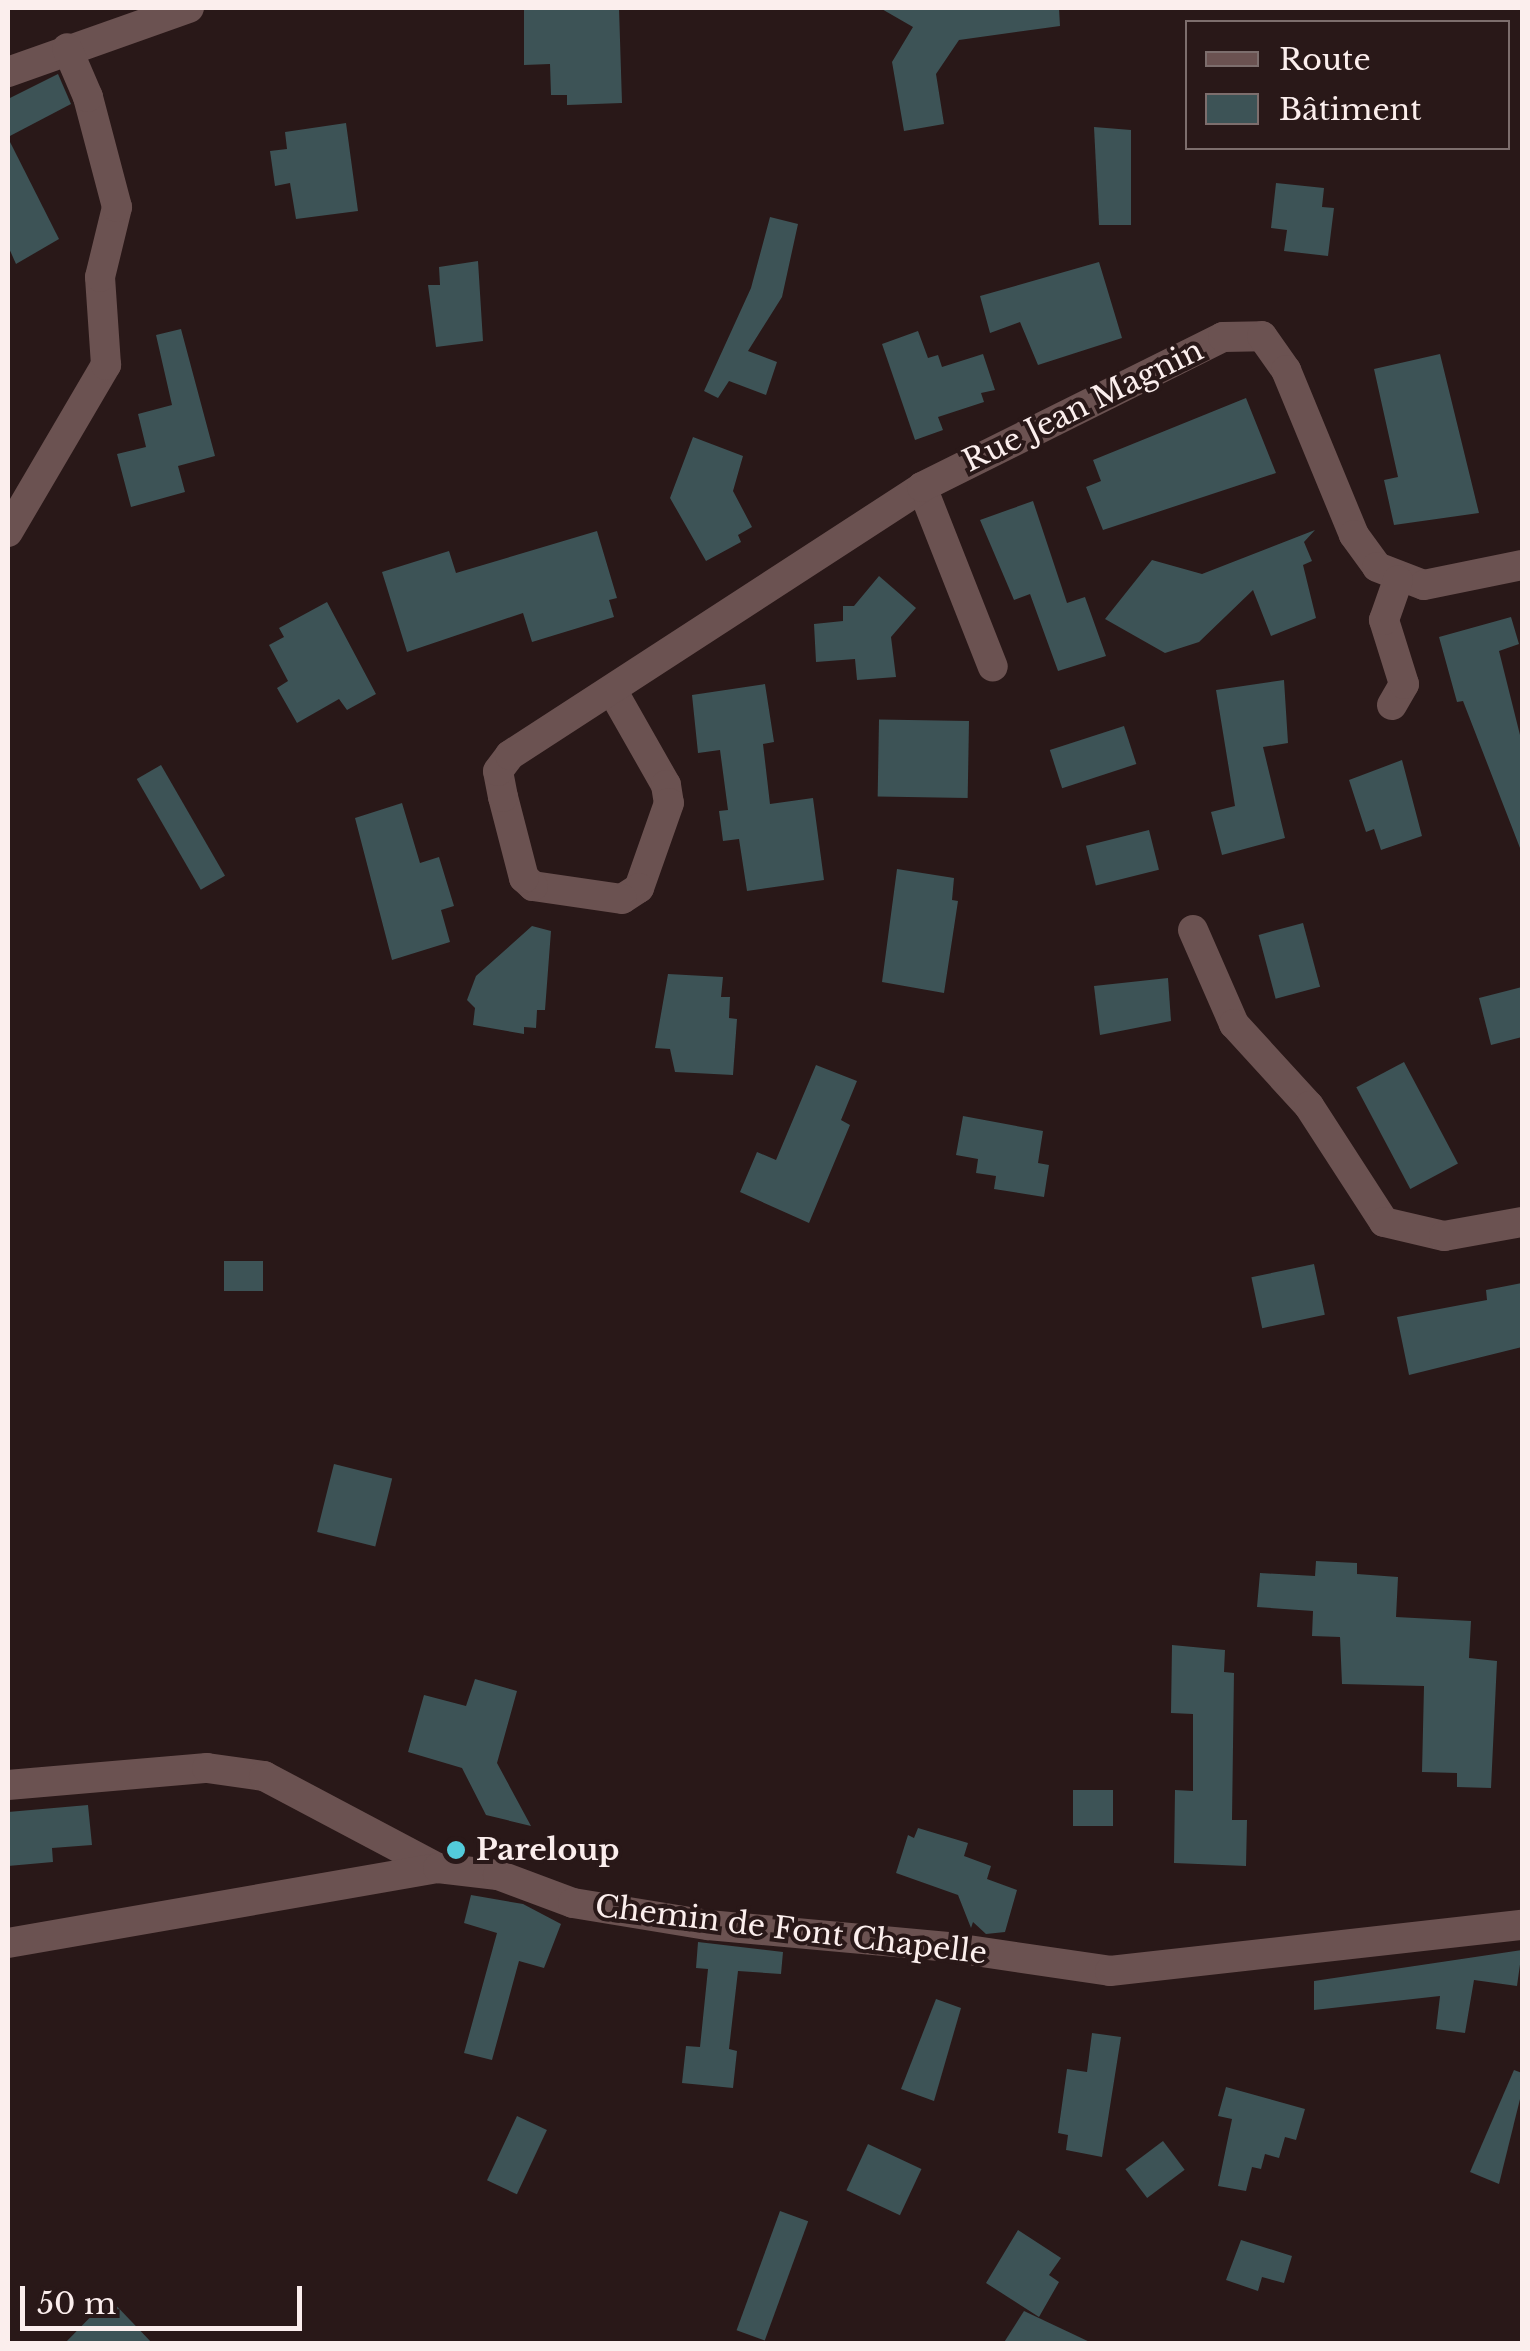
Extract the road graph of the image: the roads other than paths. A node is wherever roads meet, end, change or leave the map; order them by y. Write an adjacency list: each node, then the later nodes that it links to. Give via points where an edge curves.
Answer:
1 (189, 8): 2 (street)
2 (67, 48): 3 (street); 5 (street, via 88,97 116,207 100,277 106,365)
3 (8, 72)
4 (922, 487): 7 (street, Rue Jean Magnin, via 1223,337 1262,336 1286,370 1354,535 1376,567); 8 (street); 9 (street, Rue Jean Magnin)
5 (8, 532)
6 (1522, 565): 7 (street, via 1424,585)
7 (1398, 580): 10 (street, via 1384,620 1404,684)
8 (994, 667)
9 (612, 690): 9 (street, Rue Jean Magnin, via 510,754 498,771 524,878 533,886 622,899 638,888 669,803 666,785)
10 (1392, 705)
11 (1193, 930): 12 (street, via 1234,1024 1309,1106 1384,1222 1444,1236)
12 (1522, 1222)
13 (8, 1785): 14 (street, via 208,1768 264,1776)
14 (438, 1868): 15 (street, Chemin de Font Chapelle, via 498,1875 574,1902 708,1925 948,1946 1110,1971); 16 (street, Chemin de Font Chapelle)
15 (1522, 1925)
16 (8, 1944)

